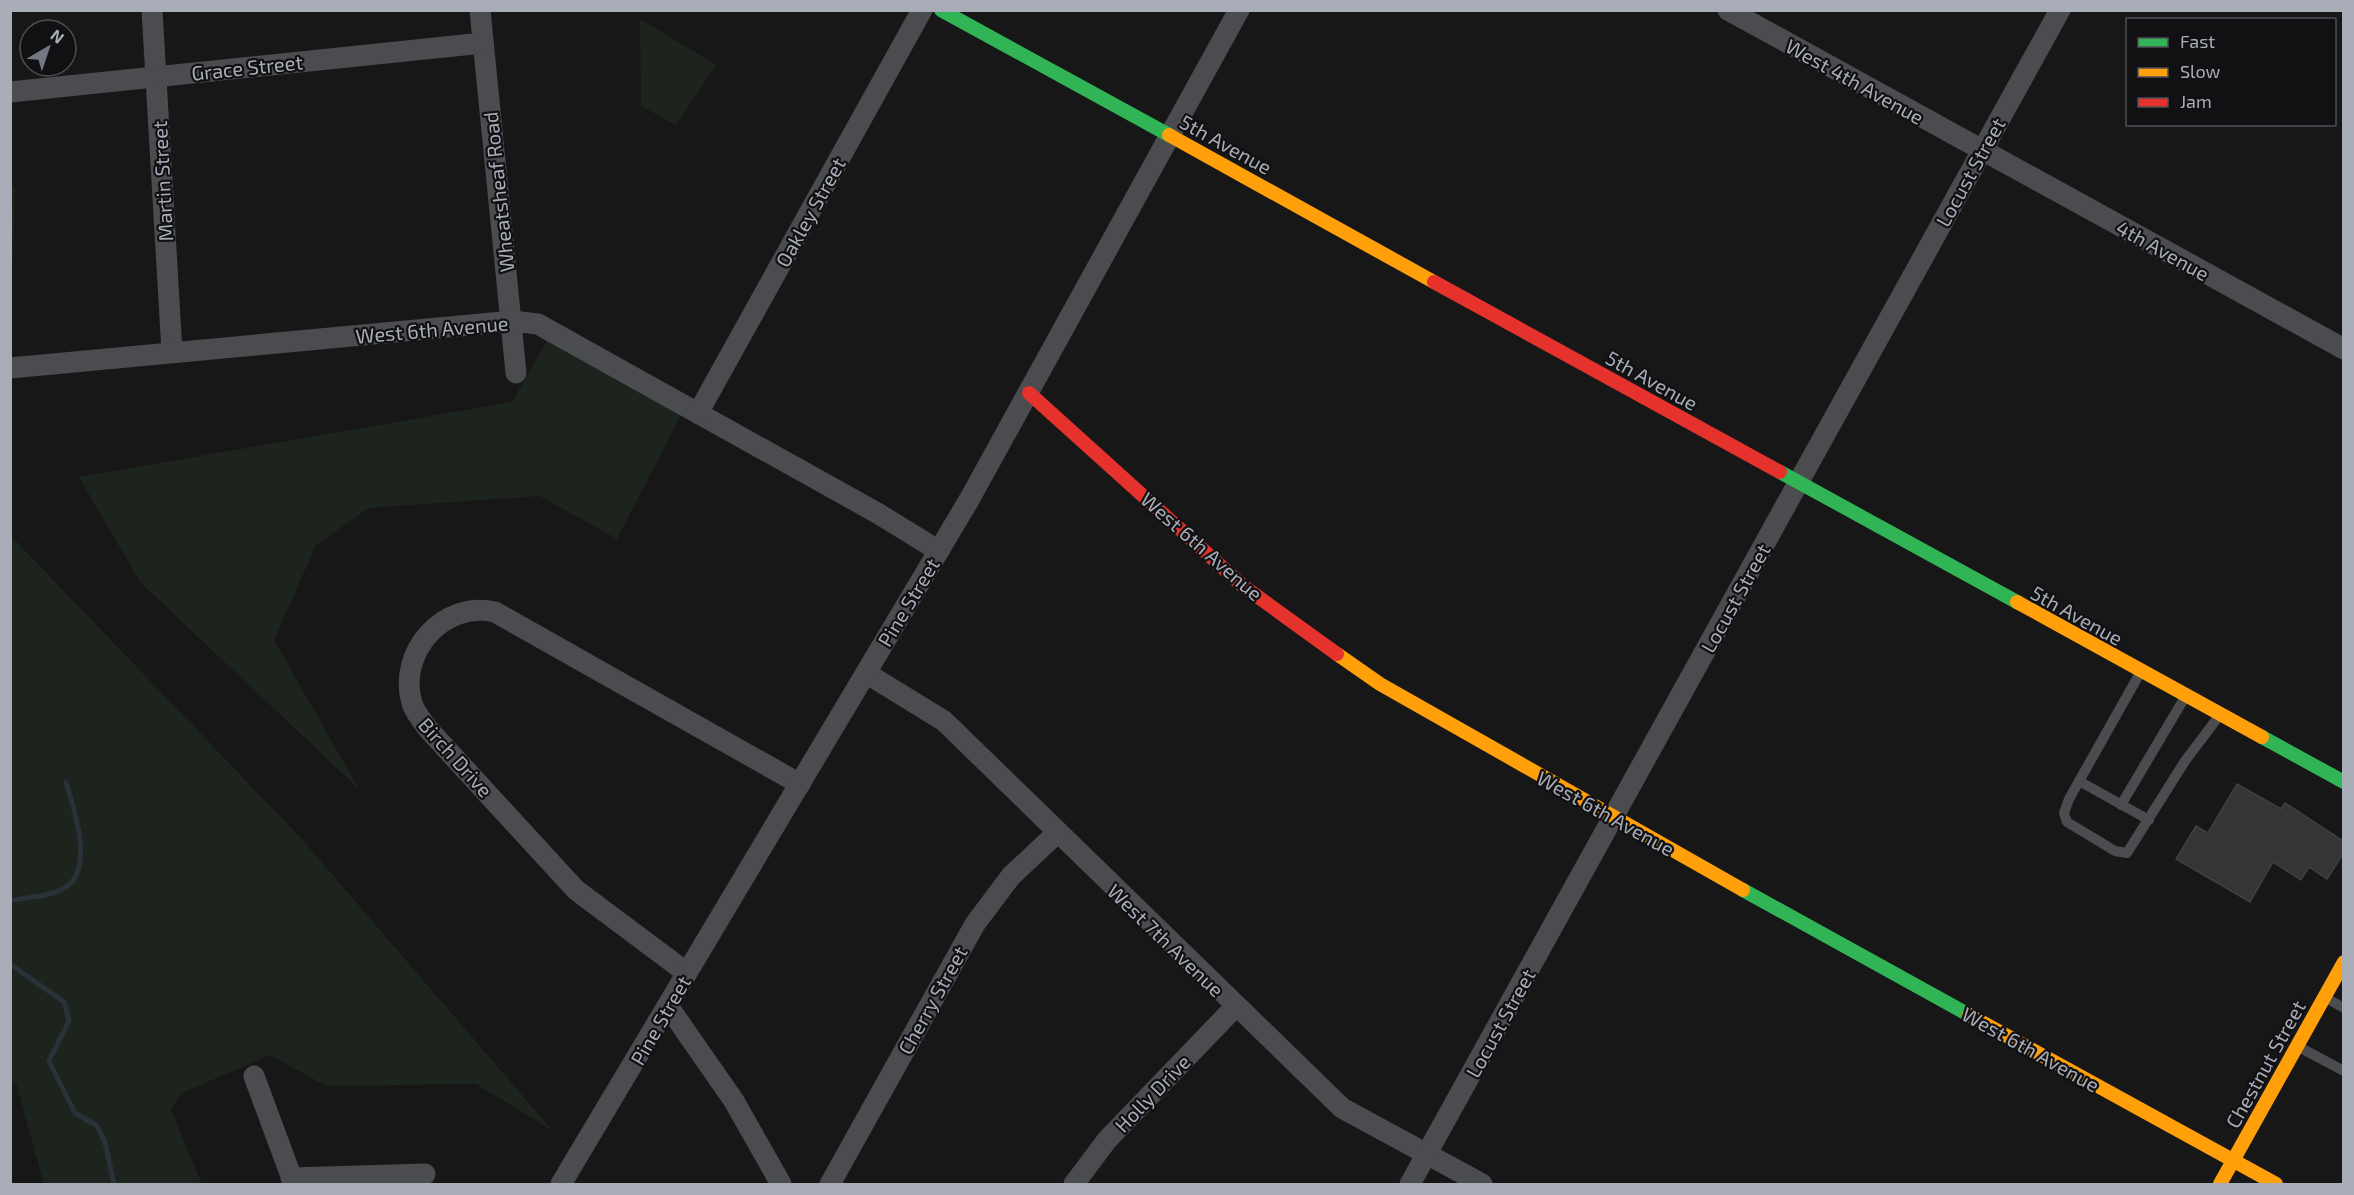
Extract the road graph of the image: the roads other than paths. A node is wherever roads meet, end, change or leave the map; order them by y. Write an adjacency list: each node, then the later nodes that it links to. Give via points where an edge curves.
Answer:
1 (152, 10): 9 (street, Martin Street)
2 (480, 10): 8 (street, Wheatsheaf Road)
3 (922, 10): 19 (street, Oakley Street)
4 (941, 10): 11 (street, 5th Avenue)
5 (1239, 10): 11 (street, Pine Street)
6 (1728, 10): 12 (street, West 4th Avenue)
7 (2060, 10): 12 (street, Locust Street)
8 (483, 43): 9 (street, Grace Street); 13 (street, Wheatsheaf Road)
9 (156, 77): 10 (street, Grace Street); 15 (street, Martin Street)
10 (10, 92)
11 (1168, 135): 18 (street, Pine Street); 20 (street, 5th Avenue)
12 (1983, 151): 14 (street, 4th Avenue); 20 (street, Locust Street)
13 (512, 321): 15 (street, West 6th Avenue); 17 (street, Wheatsheaf Road); 19 (street, West 6th Avenue, via 538,324)
14 (2343, 350)
15 (172, 352): 16 (street, West 6th Avenue)
16 (10, 368)
17 (516, 373)
18 (1029, 393): 21 (street, Pine Street); 30 (street, West 6th Avenue, via 1243,586 1380,684)
19 (698, 413): 21 (street, West 6th Avenue)
20 (1798, 484): 23 (street, 5th Avenue); 30 (street, Locust Street)
21 (939, 551): 22 (street, Pine Street)
22 (866, 673): 28 (street, Pine Street); 32 (street, West 7th Avenue, via 944,721)
23 (2140, 673): 24 (street, 5th Avenue); 26 (lane)
24 (2185, 697): 25 (street, 5th Avenue); 29 (lane)
25 (2219, 716): 27 (street, 5th Avenue); 31 (lane, via 2185,760)
26 (2079, 781): 29 (lane); 31 (lane, via 2064,813 2067,822 2115,851 2127,853)
27 (2343, 782)
28 (800, 784): 34 (street, Pine Street); 34 (street, Birch Drive, via 495,612 482,609 452,616 433,628 418,646 412,660 409,690 419,717 576,890)
29 (2121, 805): 31 (lane)
30 (1613, 818): 42 (street, Locust Street); 43 (street, West 6th Avenue)
31 (2149, 820)
32 (1057, 833): 37 (street, West 7th Avenue); 48 (street, Cherry Street, via 991,899)
33 (2343, 962): 35 (street, Chestnut Street)
34 (687, 973): 36 (street, Pine Street)
35 (2324, 997): 38 (lane); 39 (street, Chestnut Street)
36 (668, 1006): 46 (street, Pine Street); 47 (street, via 734,1101)
37 (1235, 1007): 42 (street, West 7th Avenue, via 1342,1108); 49 (street, Holly Drive, via 1107,1140)
38 (2343, 1008)
39 (2297, 1046): 40 (lane); 43 (street, Chestnut Street)
40 (2343, 1071)
41 (254, 1076): 45 (street)
42 (1427, 1154): 50 (street, Locust Street); 51 (street, West 7th Avenue)
43 (2234, 1160): 52 (street, Chestnut Street); 53 (street, West 6th Avenue)
44 (425, 1174): 45 (street)
45 (293, 1181)
46 (561, 1185)
47 (781, 1185)
48 (830, 1185)
49 (1074, 1185)
50 (1410, 1185)
51 (1482, 1185)
52 (2220, 1185)
53 (2276, 1185)

